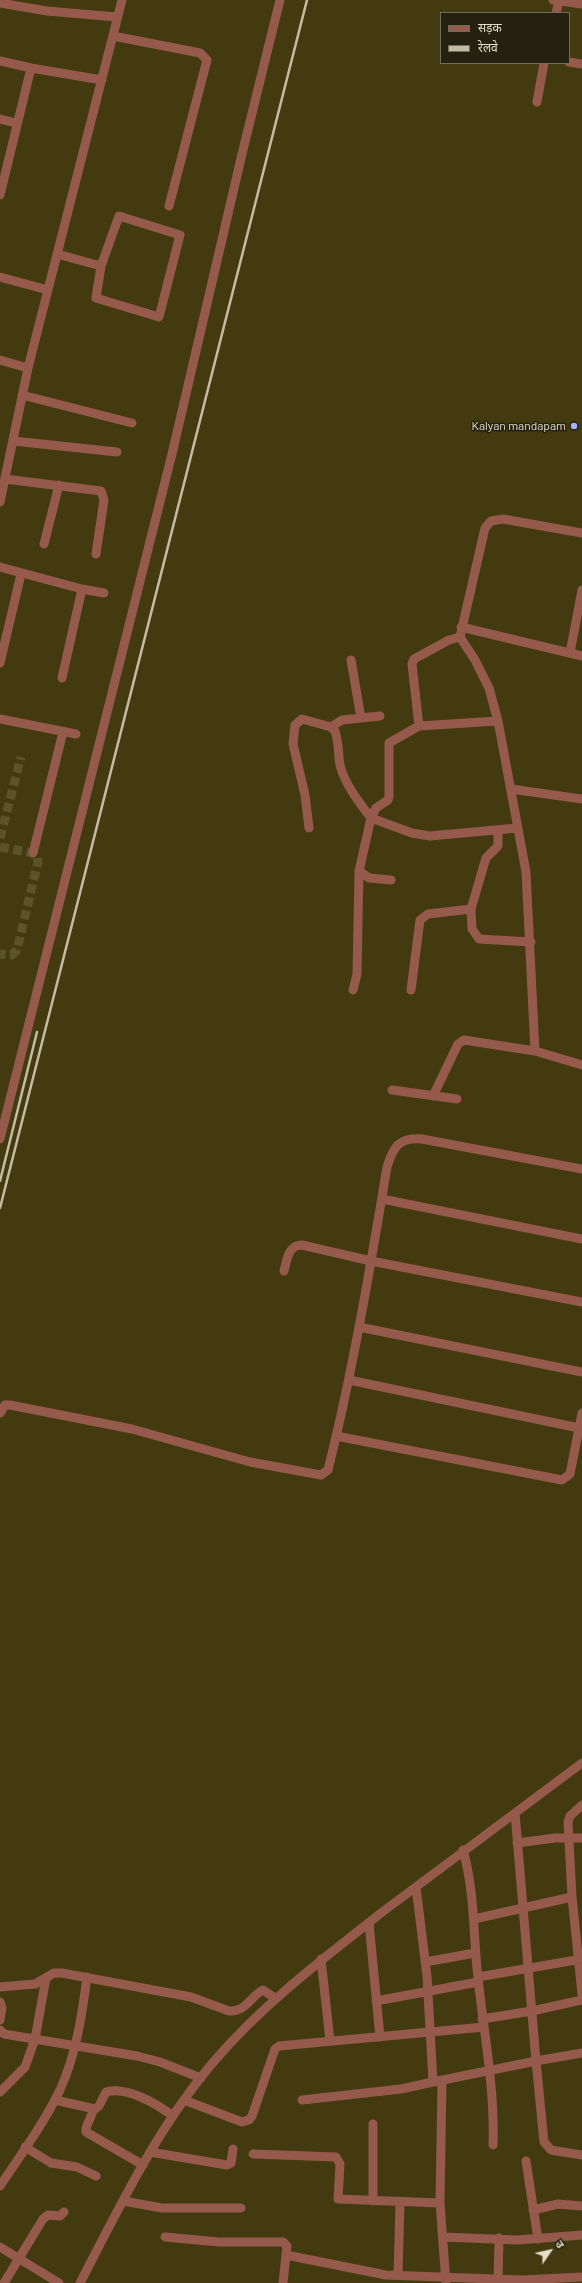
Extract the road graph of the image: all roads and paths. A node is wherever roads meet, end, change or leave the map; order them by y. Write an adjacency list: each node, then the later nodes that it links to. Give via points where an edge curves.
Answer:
1 (122, 0): 7 (street)
2 (280, 0): 75 (street, via 172,454)
3 (556, 0): 5 (street); 6 (street)
4 (0, 3): 7 (street)
5 (582, 4)
6 (556, 12)
7 (117, 18): 8 (street)
8 (113, 36): 14 (street); 20 (street, via 200,53 207,60)
9 (0, 61): 13 (street)
10 (570, 62): 12 (street)
11 (544, 64): 15 (street)
12 (582, 64)
13 (31, 68): 14 (street); 17 (street)
14 (102, 80): 21 (street)
15 (536, 102)
16 (0, 119): 17 (street)
17 (16, 123): 18 (street)
18 (2, 175): 19 (street)
19 (0, 195)
20 (169, 206)
21 (57, 254): 22 (street); 24 (street)
22 (102, 266): 22 (street, via 120,216 180,235 159,317 96,298)
23 (0, 277): 24 (street)
24 (48, 290): 26 (street)
25 (0, 360): 26 (street)
26 (28, 368): 27 (street)
27 (22, 395): 28 (street); 29 (street)
28 (132, 423)
29 (13, 441): 30 (street); 31 (street)
30 (117, 452)
31 (5, 479): 32 (street); 33 (street)
32 (59, 485): 35 (street); 36 (street, via 97,490 103,494)
33 (0, 502)
34 (582, 533): 42 (street, via 503,518 491,521 485,528)
35 (44, 544)
36 (96, 554)
37 (0, 567): 38 (street)
38 (21, 574): 39 (street); 47 (street)
39 (82, 589): 41 (street); 48 (street)
40 (582, 590): 44 (street)
41 (104, 593)
42 (461, 627): 43 (street); 44 (street)
43 (460, 637): 52 (street, via 489,688); 53 (street, via 414,659 412,664)
44 (570, 653): 45 (street)
45 (582, 656)
46 (351, 660): 50 (street)
47 (0, 663)
48 (62, 678)
49 (380, 716): 50 (street)
50 (361, 718): 54 (street, via 342,720)
51 (0, 719): 55 (street)
52 (498, 721): 53 (street); 57 (street)
53 (419, 726): 59 (street, via 388,743 389,796 388,800 376,808)
54 (331, 727): 59 (street, via 338,738 340,766 352,792); 60 (street, via 302,719 295,725 293,732)
55 (63, 732): 56 (street); 63 (street)
56 (76, 734)
57 (511, 790): 58 (street); 61 (street)
58 (582, 799)
59 (371, 818): 62 (street, via 412,833 430,836); 64 (street)
60 (309, 828)
61 (517, 828): 62 (street); 67 (street, via 526,872)
62 (498, 830): 66 (street, via 498,846 486,858)
63 (32, 853)
64 (360, 871): 65 (street, via 369,878); 68 (street, via 357,974)
65 (391, 880)
66 (471, 909): 67 (street, via 472,929 479,939); 69 (street, via 428,914 420,920)
67 (530, 942): 70 (street)
68 (353, 990)
69 (411, 990)
70 (535, 1051): 71 (street); 73 (street, via 464,1040 458,1044)
71 (582, 1065)
72 (392, 1090): 73 (street)
73 (433, 1096): 74 (street)
74 (457, 1099)
75 (0, 1139)
76 (582, 1169): 77 (street, via 413,1138 397,1145 392,1152)
77 (382, 1199): 78 (street); 79 (street)
78 (582, 1239)
79 (371, 1261): 80 (street, via 298,1245 290,1250); 81 (street); 82 (street)
80 (284, 1271)
81 (582, 1302)
82 (358, 1327): 83 (street); 84 (street)
83 (582, 1372)
84 (348, 1380): 87 (street); 88 (street)
85 (0, 1413): 88 (street, via 5,1405 10,1405 151,1434 193,1448 250,1462 321,1475 328,1470)
86 (582, 1413): 87 (street)
87 (579, 1428): 88 (street, via 570,1474 562,1480)
88 (336, 1436)
89 (582, 1763): 91 (street)
90 (582, 1805): 92 (street, via 570,1816)
91 (514, 1813): 94 (street); 95 (street)
92 (569, 1838): 93 (street); 94 (street); 97 (street)
93 (582, 1838)
94 (517, 1843): 98 (street)
95 (463, 1850): 96 (street); 99 (street, via 470,1880)
96 (416, 1887): 100 (street); 104 (street)
97 (572, 1897): 98 (street); 103 (street)
98 (523, 1907): 99 (street); 105 (street)
99 (474, 1919): 101 (street)
100 (368, 1923): 102 (street); 114 (street)
101 (475, 1953): 104 (street); 108 (street)
102 (321, 1959): 112 (street); 123 (street)
103 (580, 1959): 105 (street); 111 (street)
104 (425, 1962): 110 (street)
105 (528, 1969): 108 (street); 116 (street)
106 (87, 1977): 107 (street, via 58,1972); 112 (street, via 191,1997 230,2011 245,2006 263,1990); 124 (street)
107 (46, 1978): 109 (street, via 35,1984); 122 (street)
108 (478, 1980): 110 (street); 118 (street)
109 (0, 1987)
110 (428, 1992): 114 (street); 120 (street)
111 (582, 1994)
112 (275, 1998): 128 (street, via 234,2039)
113 (582, 2000): 116 (street)
114 (376, 2001): 121 (street)
115 (0, 2002): 117 (street)
116 (532, 2011): 118 (street); 126 (street)
117 (0, 2020)
118 (483, 2023): 120 (street); 127 (street)
119 (0, 2030): 122 (street, via 4,2034)
120 (429, 2032): 121 (street); 130 (street)
121 (380, 2037): 123 (street)
122 (35, 2039): 124 (street); 131 (street, via 25,2067)
123 (330, 2042): 133 (street, via 284,2045 275,2049 252,2116 248,2120 242,2122)
124 (74, 2046): 128 (street, via 160,2062); 132 (street)
125 (582, 2053): 126 (street)
126 (536, 2061): 127 (street); 143 (street, via 544,2142 551,2150)
127 (490, 2072): 129 (street); 138 (street, via 494,2115)
128 (201, 2078): 133 (street)
129 (442, 2080): 130 (street); 151 (street)
130 (433, 2082): 134 (street, via 402,2089)
131 (0, 2092)
132 (55, 2100): 135 (street); 139 (street)
133 (184, 2100): 136 (street)
134 (302, 2100)
135 (94, 2109): 136 (street, via 109,2091 148,2099); 145 (street, via 86,2132)
136 (173, 2116): 141 (street)
137 (373, 2124): 149 (street)
138 (493, 2145)
139 (25, 2147): 146 (street, via 51,2163 77,2167); 147 (street)
140 (233, 2149): 141 (street, via 231,2163 227,2165)
141 (150, 2152): 145 (street)
142 (253, 2154): 149 (street, via 336,2157 340,2164 338,2199)
143 (582, 2156)
144 (526, 2161): 154 (street)
145 (142, 2165): 148 (street)
146 (96, 2176)
147 (0, 2186)
148 (123, 2201): 153 (street, via 162,2208); 172 (street)
149 (373, 2201): 150 (street)
150 (400, 2202): 151 (street); 164 (street)
151 (440, 2203): 158 (street)
152 (582, 2206): 154 (street, via 558,2204)
153 (241, 2208)
154 (533, 2210): 160 (street)
155 (64, 2212): 163 (street, via 60,2216 45,2216)
156 (582, 2235): 160 (street)
157 (165, 2237): 162 (street, via 219,2242 283,2242 287,2246)
158 (443, 2237): 159 (street); 167 (street)
159 (499, 2238): 160 (street); 168 (street)
160 (538, 2239)
161 (0, 2247): 163 (street)
162 (286, 2255): 166 (street); 173 (street)
163 (19, 2260): 170 (street); 171 (street)
164 (398, 2275): 166 (street); 167 (street)
165 (582, 2277): 169 (street)
166 (386, 2279)
167 (446, 2280): 168 (street)
168 (498, 2281): 169 (street)
169 (538, 2282)
170 (4, 2283)
171 (59, 2283)
172 (80, 2283)
173 (283, 2283)

